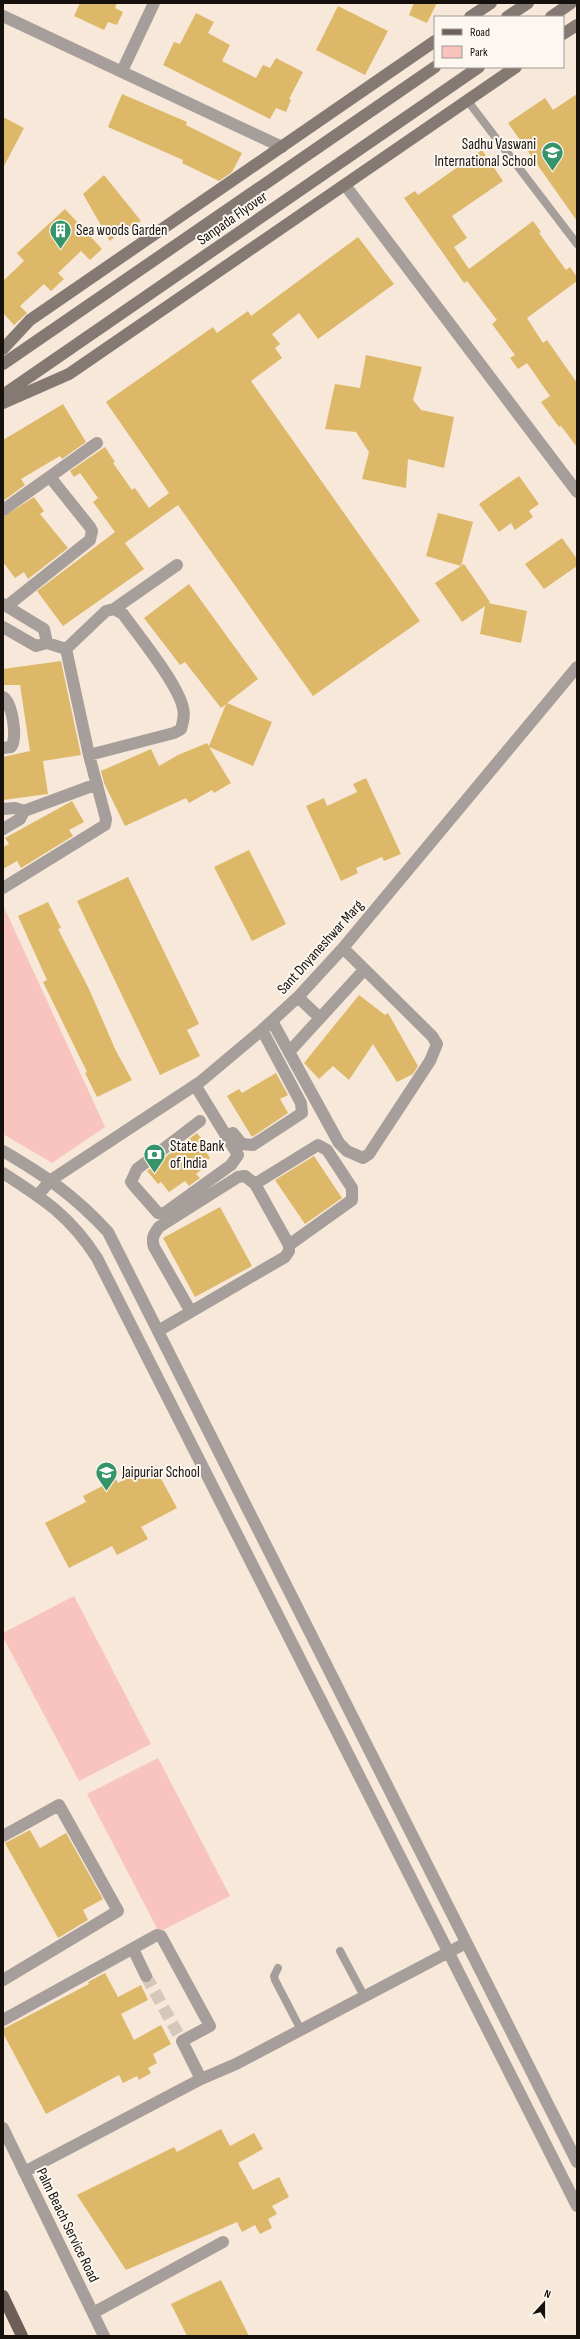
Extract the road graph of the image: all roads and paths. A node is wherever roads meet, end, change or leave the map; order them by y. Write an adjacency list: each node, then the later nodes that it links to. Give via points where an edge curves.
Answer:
1 (154, 3): 15 (street)
2 (491, 3): 6 (main road)
3 (528, 3): 7 (main road)
4 (572, 3): 8 (main road)
5 (3, 16): 15 (street)
6 (472, 16)
7 (508, 16)
8 (552, 16)
9 (577, 25): 10 (main road)
10 (564, 33)
11 (434, 42): 17 (main road)
12 (434, 68): 21 (main road, Sanpada Flyover)
13 (478, 68): 22 (main road, Sanpada Flyover)
14 (515, 68): 16 (main road)
15 (122, 71): 17 (street)
16 (467, 100): 18 (main road); 19 (lane)
17 (282, 147): 20 (main road, via 30,320)
18 (345, 185): 23 (main road, via 69,374); 26 (street)
19 (577, 244)
20 (3, 349)
21 (3, 364)
22 (3, 395)
23 (3, 403)
24 (97, 443): 25 (street)
25 (50, 476): 27 (street); 29 (street, via 90,527 90,540)
26 (577, 492)
27 (3, 510)
28 (177, 565): 30 (street)
29 (5, 605): 32 (street, via 44,629)
30 (114, 609): 33 (street, via 98,616); 37 (street, via 123,614 168,678 183,707 184,722 181,729 174,734)
31 (3, 627): 32 (street, via 36,646)
32 (47, 643): 33 (street)
33 (66, 649): 37 (street)
34 (577, 667): 43 (street, Sant Dnyaneshwar Marg)
35 (3, 697): 36 (street, via 9,703 15,737 11,747)
36 (3, 748)
37 (89, 755): 38 (street)
38 (97, 784): 40 (street); 42 (street, via 106,819 105,825)
39 (3, 809): 40 (street, via 15,808)
40 (24, 811): 41 (street, via 20,819)
41 (3, 829)
42 (3, 888)
43 (343, 948): 44 (street); 45 (street, Sant Dnyaneshwar Marg)
44 (364, 970): 46 (street); 49 (street, via 432,1036 437,1044 430,1061 369,1154 362,1158 355,1156 339,1143)
45 (298, 997): 46 (street); 47 (street, Sant Dnyaneshwar Marg)
46 (320, 1018): 49 (street)
47 (272, 1021): 48 (street, Sant Dnyaneshwar Marg); 49 (street)
48 (262, 1030): 50 (street, Sant Dnyaneshwar Marg); 50 (street, via 301,1103 302,1113 253,1145 247,1146 239,1142)
49 (289, 1052)
50 (197, 1083): 51 (street, via 238,1155 231,1166 162,1214 158,1213 131,1182 132,1176 137,1169); 54 (street, Sant Dnyaneshwar Marg)
51 (200, 1121)
52 (3, 1151): 54 (street)
53 (3, 1173): 56 (street)
54 (51, 1180): 56 (street, Sant Dnyaneshwar Marg); 59 (street, via 83,1205 108,1232)
55 (255, 1184): 57 (street); 57 (street, via 318,1145 327,1150 352,1188 352,1200); 58 (street, via 245,1176 238,1177 159,1227 154,1233 154,1247)
56 (38, 1195): 64 (street, via 81,1233 97,1258)
57 (289, 1245): 58 (street, via 285,1257)
58 (191, 1312): 59 (street)
59 (158, 1331): 61 (street)
60 (3, 1836): 67 (street, via 59,1805 118,1911)
61 (466, 1943): 64 (street); 73 (street)
62 (133, 1948): 66 (street); 69 (street); 71 (street, via 157,1935 161,1936 210,2026 182,2041)
63 (340, 1951): 68 (lane)
64 (449, 1952): 68 (street); 75 (street)
65 (278, 1968): 70 (lane, via 275,1980)
66 (146, 1976)
67 (3, 1980)
68 (364, 1996): 70 (street)
69 (3, 2020)
70 (301, 2030): 71 (street)
71 (201, 2079): 74 (street)
72 (3, 2128): 74 (street, Palm Beach Service Road)
73 (577, 2162)
74 (24, 2172): 78 (street, Palm Beach Service Road)
75 (577, 2206)
76 (223, 2242): 78 (street)
77 (3, 2296): 79 (main road)
78 (93, 2313): 80 (street, Palm Beach Service Road)
79 (22, 2336)
80 (104, 2336)

